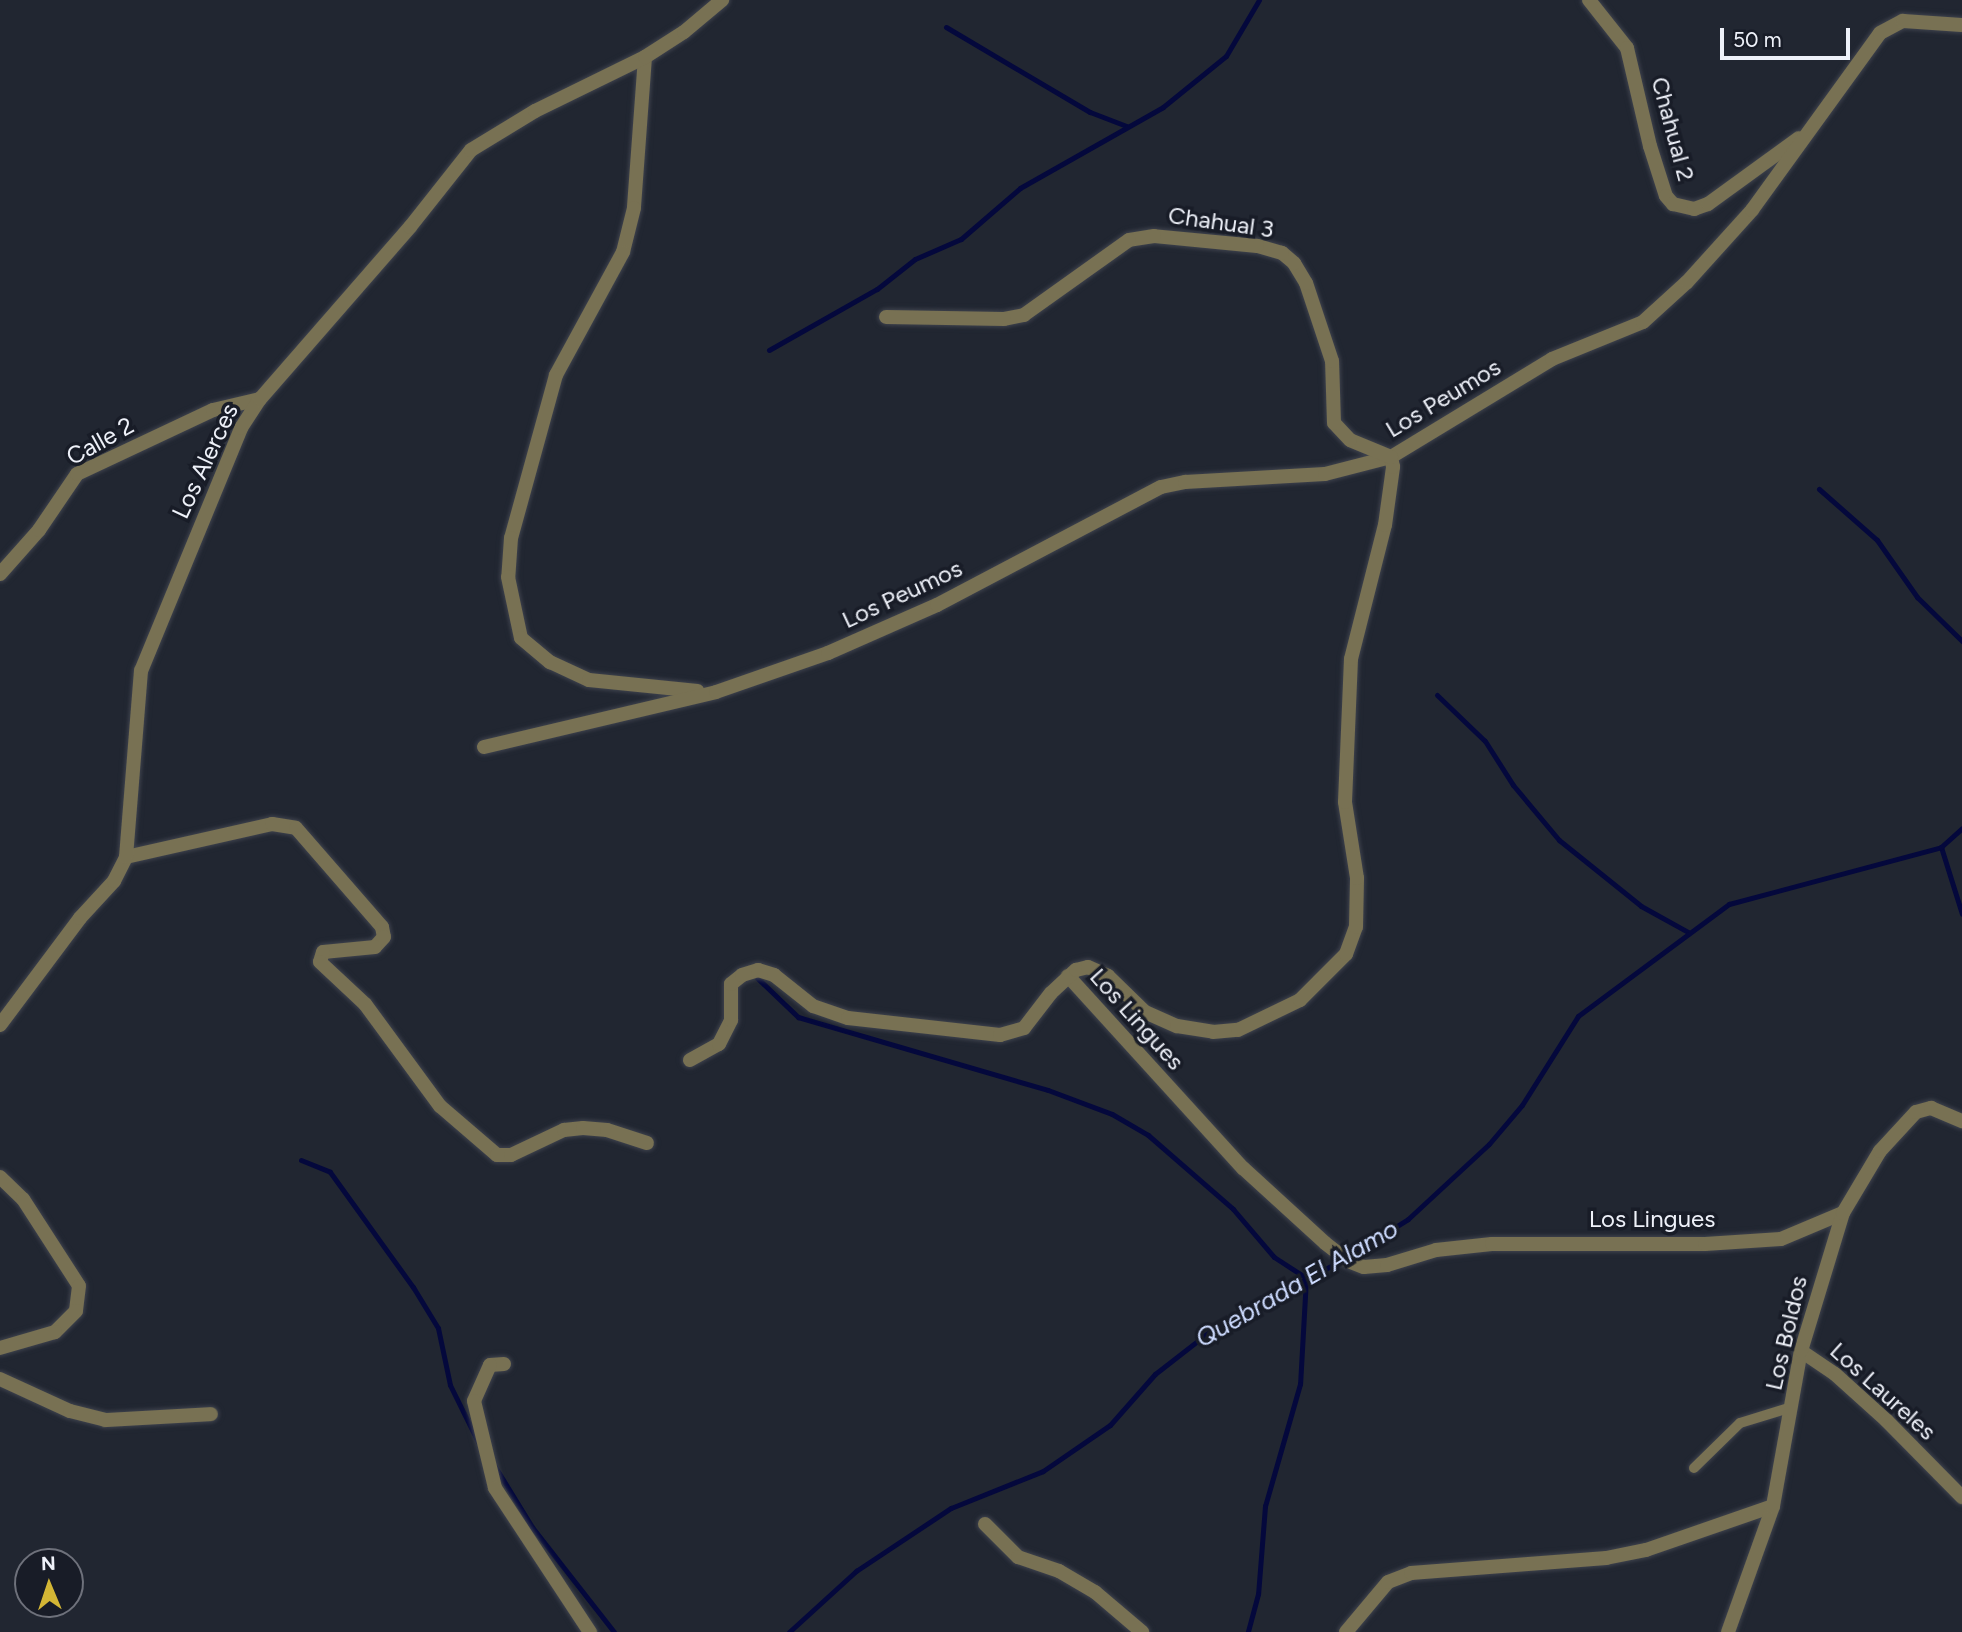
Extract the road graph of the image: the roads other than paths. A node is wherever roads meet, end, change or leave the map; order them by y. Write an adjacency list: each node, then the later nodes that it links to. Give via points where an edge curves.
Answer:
1 (722, 0): 4 (street, Los Alerces)
2 (1589, 0): 5 (street, Chahual 2, via 1627,48 1650,146 1673,204 1694,209 1708,204)
3 (1962, 26): 5 (street, Los Peumos, via 1903,21 1880,33)
4 (645, 57): 7 (street, Los Alerces, via 535,110 471,150); 10 (street, via 634,208 622,252 556,375 511,538 508,577 521,638 550,662 589,680)
5 (1811, 129): 8 (street, Los Peumos, via 1752,210 1687,282 1643,322 1552,359)
6 (886, 317): 8 (street, Chahual 3, via 1024,315 1129,240 1178,235 1257,246 1282,253 1306,283 1332,361 1334,423 1340,433)
7 (260, 399): 9 (street, Calle 2, via 214,410 77,474 39,530); 12 (street, Los Alerces, via 241,428 141,671)
8 (1391, 457): 10 (street, Los Peumos, via 1325,474 1161,487 937,605 828,653); 13 (street, Los Lingues, via 1392,491 1351,659 1345,802 1359,902 1346,954 1300,1000 1238,1030 1213,1032 1177,1026 1145,1012 1097,968)
9 (0, 574)
10 (716, 692): 11 (street, Los Peumos)
11 (484, 747)
12 (126, 857): 14 (street, Los Alerces, via 114,881 80,918); 17 (street, via 272,824 296,828 382,927 384,937 375,947 323,953 320,962 365,1004 440,1106 497,1155 511,1155 564,1130 583,1128)
13 (1068, 976): 15 (street, via 1024,1028 1000,1035 848,1018 813,1006 774,975 758,970 731,985 731,1020 719,1044); 19 (street, Los Lingues, via 1243,1168 1325,1244 1363,1267 1436,1250 1492,1244 1704,1244 1781,1238)
14 (0, 1025)
15 (690, 1060)
16 (1962, 1121): 19 (street, Los Boldos, via 1931,1108 1916,1112 1880,1151)
17 (647, 1143)
18 (0, 1177): 20 (street, via 23,1199 79,1286 76,1311 55,1332)
19 (1843, 1213): 21 (street, Los Boldos)
20 (0, 1348)
21 (1801, 1351): 24 (street, Los Boldos); 27 (street, Los Laureles, via 1835,1374 1887,1421)
22 (504, 1364): 30 (street, via 490,1364 474,1401 495,1488)
23 (0, 1379): 25 (street, via 70,1411 105,1420)
24 (1792, 1407): 26 (lane, via 1740,1423); 28 (street, Los Boldos)
25 (211, 1415)
26 (1694, 1468)
27 (1962, 1497)
28 (1773, 1506): 32 (street, via 1646,1550 1606,1559 1411,1573 1388,1582); 33 (street, Los Boldos)
29 (985, 1524): 31 (street, via 1018,1557 1059,1571 1095,1592)
30 (590, 1632)
31 (1142, 1632)
32 (1346, 1632)
33 (1728, 1632)

